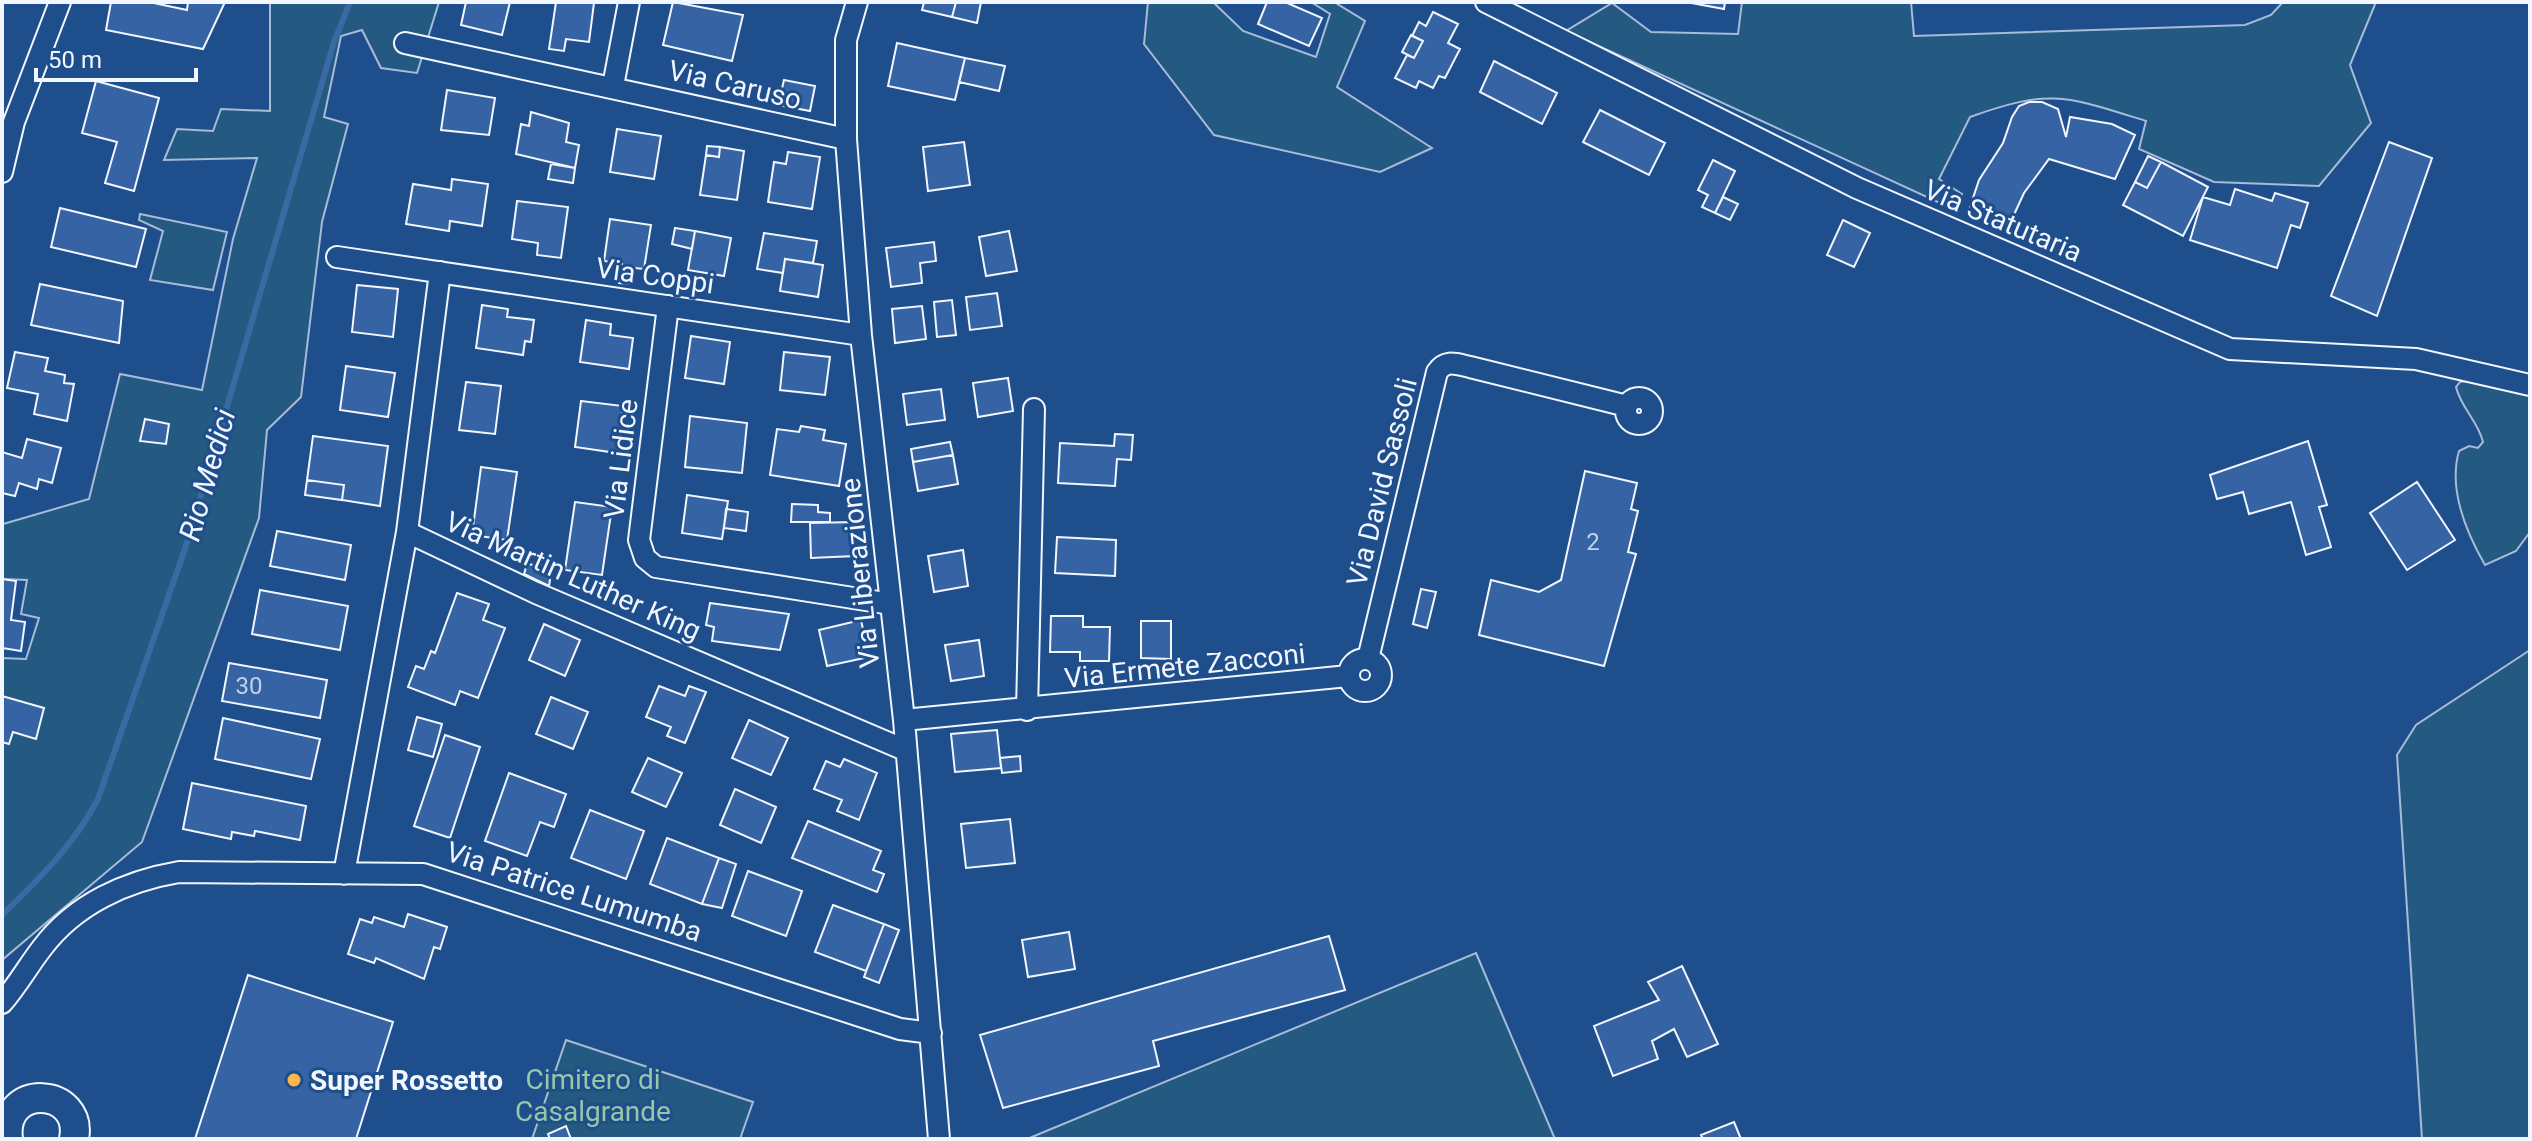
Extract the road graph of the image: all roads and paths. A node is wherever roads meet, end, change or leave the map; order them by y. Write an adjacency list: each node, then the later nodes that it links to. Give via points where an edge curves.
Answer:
1 (60, 2): 8 (street, via 14,122)
2 (629, 2): 6 (street)
3 (857, 2): 7 (street, Via Liberazione, via 846,40)
4 (1486, 2): 13 (street, Via Statutaria, via 1857,188 2230,349 2416,359)
5 (405, 43): 6 (street, Via Caruso)
6 (613, 86): 7 (street, Via Caruso)
7 (846, 139): 12 (street, Via Liberazione)
8 (2, 172)
9 (337, 257): 10 (street, Via Coppi)
10 (440, 272): 11 (street, Via Coppi); 16 (street)
11 (668, 306): 12 (street, Via Coppi); 17 (street, Via Lidice, via 639,540 645,558 656,567)
12 (861, 335): 17 (street, Via Liberazione)
13 (2530, 385)
14 (1627, 406): 18 (street, Via David Sassoli, via 1470,367 1441,366)
15 (1034, 409): 20 (street, Via Ermete Zacconi)
16 (407, 532): 22 (street, Via Martin Luther King, via 536,593); 23 (street, Via Martin Luther King)
17 (891, 604): 21 (street, Via Liberazione)
18 (1368, 659): 19 (street, via 1355,661); 19 (street, via 1381,671 1377,686 1362,691)
19 (1348, 676): 20 (street, Via Ermete Zacconi)
20 (1027, 710): 21 (street, Via Ermete Zacconi)
21 (904, 720): 22 (street, Via Liberazione)
22 (905, 750): 25 (street, Via Liberazione)
23 (344, 874): 24 (street, Via Patrice Lumumba, via 179,872 143,878 107,894 63,925); 25 (street, Via Patrice Lumumba, via 433,876 900,1029)
24 (2, 1003)
25 (931, 1033): 29 (street, Via Liberazione)
26 (11, 1095): 27 (main road); 28 (main road, via 61,1103 74,1121)
27 (8, 1139)
28 (74, 1139)
29 (939, 1139)

